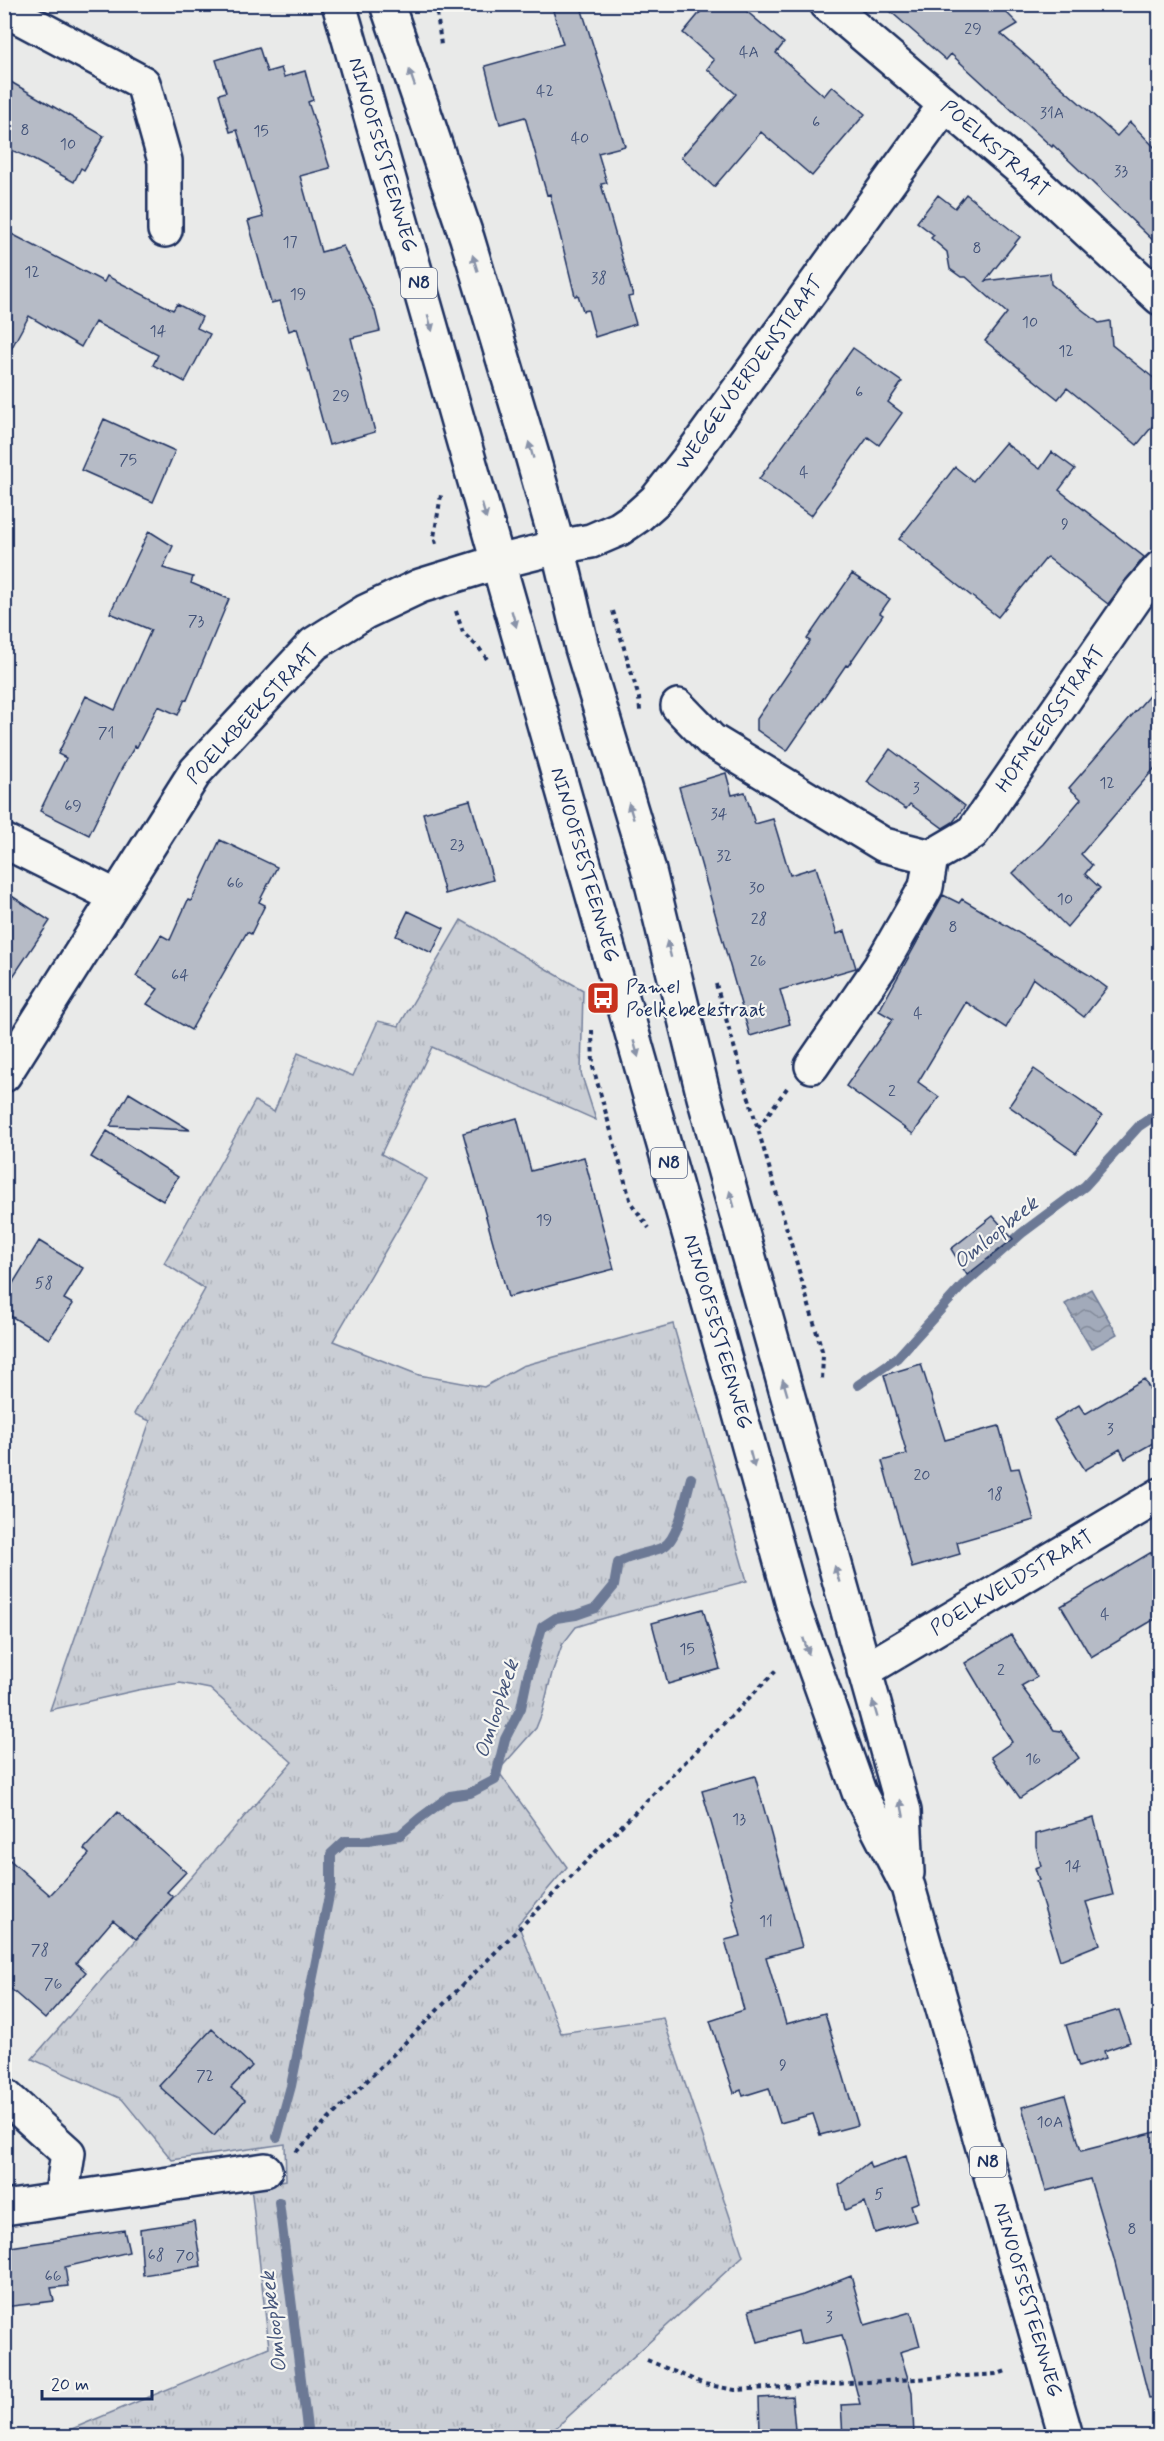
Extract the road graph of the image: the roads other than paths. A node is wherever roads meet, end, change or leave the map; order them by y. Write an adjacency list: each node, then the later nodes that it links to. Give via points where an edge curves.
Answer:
1 (339, 4): 9 (main road, NINOOFSESTEENWEG / N8, one-way to 9)
2 (387, 4): 8 (main road, NINOOFSESTEENWEG / N8, one-way to 2, via 467,238)
3 (827, 4): 5 (main road, POELKSTRAAT)
4 (4, 9): 6 (main road, via 143,83 165,161)
5 (945, 105): 7 (main road, POELKSTRAAT); 8 (main road, WEGGEVOERDENSTRAAT, via 656,500 620,529)
6 (165, 230)
7 (1160, 298)
8 (558, 547): 9 (main road, WEGGEVOERDENSTRAAT); 18 (main road, NINOOFSESTEENWEG / N8, one-way to 8, via 707,1107 648,867 582,648)
9 (498, 562): 14 (main road, POELKBEEKSTRAAT, via 392,597 314,644 196,771); 19 (main road, NINOOFSESTEENWEG / N8, one-way to 19, via 795,1612 859,1792)
10 (1160, 568): 13 (main road, HOFMEERSSTRAAT, via 1140,591 972,833)
11 (678, 706): 13 (main road, via 711,740 884,845)
12 (4, 841): 14 (main road)
13 (931, 857): 15 (main road, via 926,887 880,967)
14 (115, 896): 16 (main road, POELKBEEKSTRAAT)
15 (812, 1066)
16 (4, 1075)
17 (1160, 1495): 18 (main road, POELKVELDSTRAAT)
18 (864, 1671): 19 (main road, NINOOFSESTEENWEG / N8, one-way to 18, via 904,1811)
19 (908, 1887): 24 (main road, NINOOFSESTEENWEG / N8)
20 (4, 2095): 22 (main road, via 68,2153)
21 (265, 2170): 22 (main road)
22 (61, 2200): 23 (main road)
23 (4, 2208)
24 (1066, 2436)

